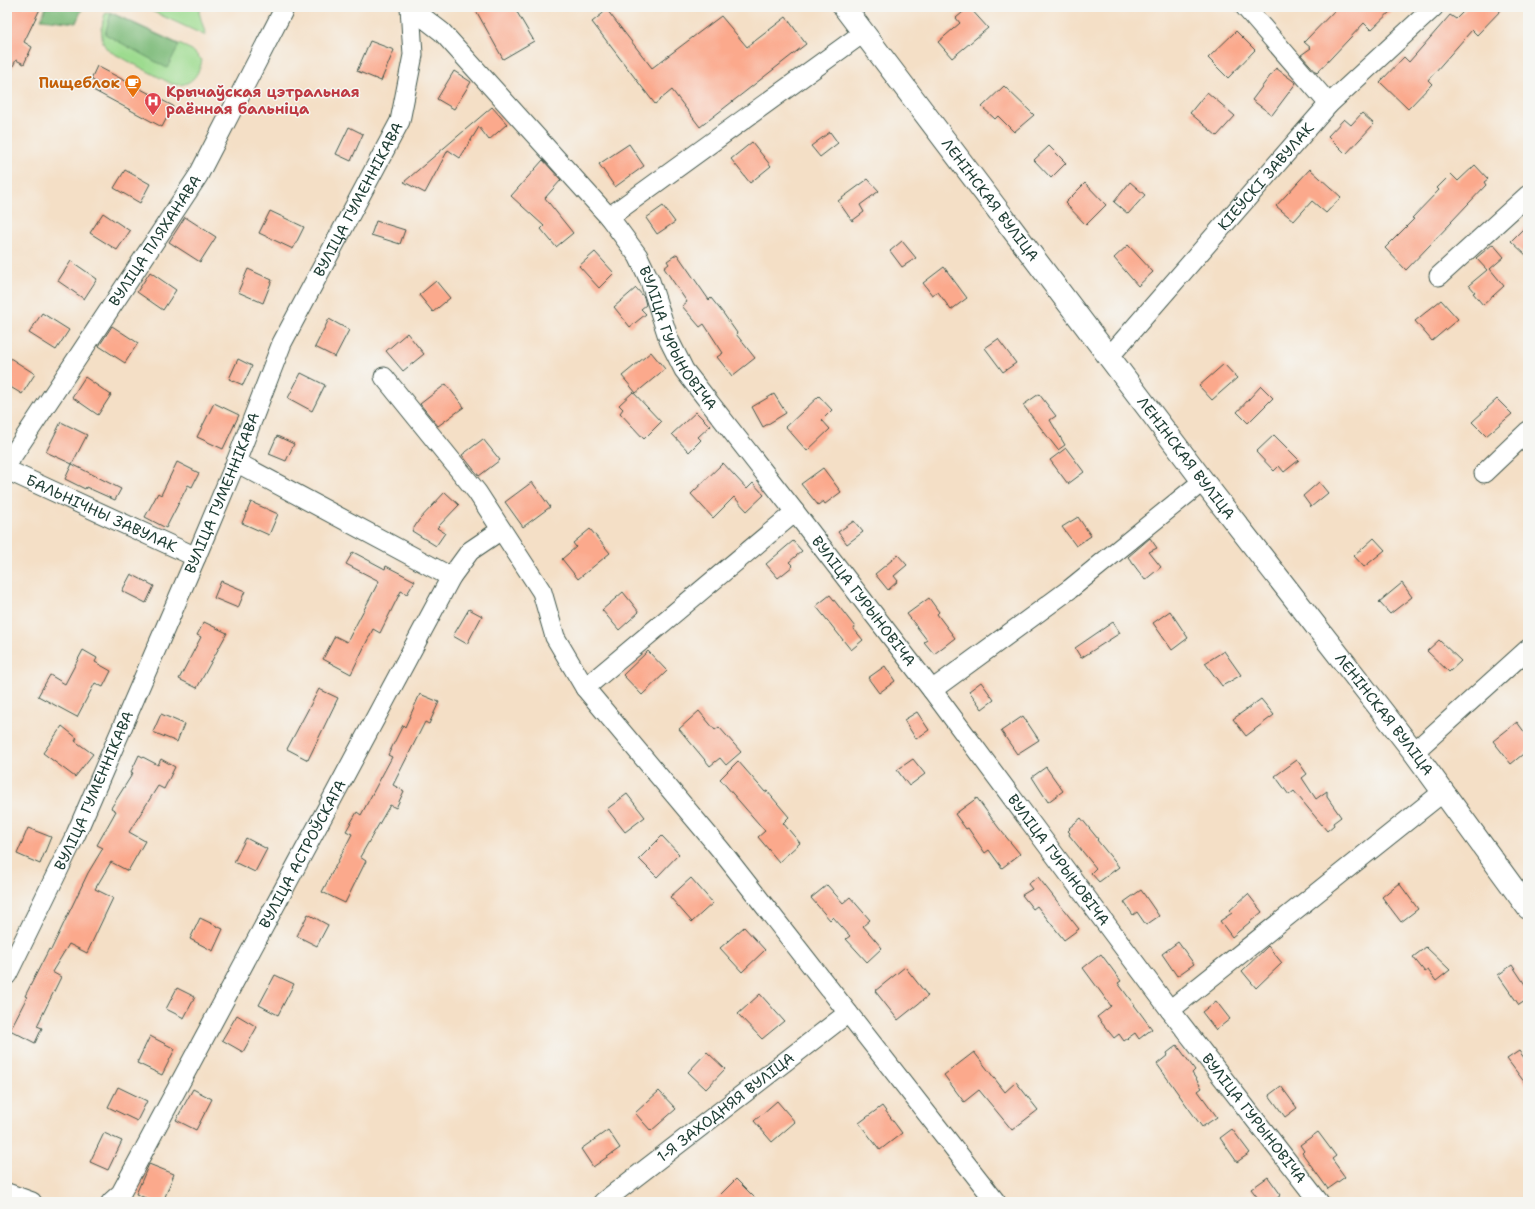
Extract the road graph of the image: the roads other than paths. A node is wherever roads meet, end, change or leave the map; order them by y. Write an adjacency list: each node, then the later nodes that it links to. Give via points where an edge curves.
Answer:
1 (285, 7): 15 (street, ВУЛІЦА ПЛЯХАНАВА, via 198,176)
2 (844, 7): 6 (main road, ЛЕНІНСКАЯ ВУЛІЦА)
3 (1245, 7): 7 (street)
4 (1434, 7): 7 (street, КІЕЎСКІ ЗАВУЛАК)
5 (410, 8): 9 (street, ВУЛІЦА ГУРЫНОВІЧА, via 442,32); 14 (street, ВУЛІЦА ГУМЕННІКАВА, via 413,55 400,121 282,343)
6 (864, 33): 9 (street); 11 (main road, ЛЕНІНСКАЯ ВУЛІЦА)
7 (1330, 104): 11 (street, КІЕЎСКІ ЗАВУЛАК)
8 (1528, 195): 10 (street)
9 (609, 217): 19 (street, ВУЛІЦА ГУРЫНОВІЧА, via 638,256 650,281 669,340 684,370)
10 (1439, 276)
11 (1109, 358): 18 (main road, ЛЕНІНСКАЯ ВУЛІЦА)
12 (384, 377): 20 (street, via 477,492)
13 (1528, 431): 17 (street)
14 (236, 462): 21 (street, ВУЛІЦА ГУМЕННІКАВА); 22 (street)
15 (7, 464)
16 (7, 470): 21 (street, БАЛЬНІЧНЫ ЗАВУЛАК)
17 (1484, 473)
18 (1203, 481): 25 (street, via 1070,590); 26 (main road, ЛЕНІНСКАЯ ВУЛІЦА)
19 (795, 512): 24 (street); 25 (street, ВУЛІЦА ГУРЫНОВІЧА)
20 (501, 530): 22 (street, ВУЛІЦА АСТРОЎСКАГА, via 470,551); 24 (street, via 542,592 555,637)
21 (196, 557): 29 (street, ВУЛІЦА ГУМЕННІКАВА, via 76,834)
22 (451, 576): 33 (street, ВУЛІЦА АСТРОЎСКАГА)
23 (1528, 649): 26 (street)
24 (585, 688): 31 (street, via 720,849)
25 (932, 690): 30 (street, ВУЛІЦА ГУРЫНОВІЧА)
26 (1414, 752): 27 (main road, ЛЕНІНСКАЯ ВУЛІЦА)
27 (1443, 792): 28 (main road, ЛЕНІНСКАЯ ВУЛІЦА); 30 (street)
28 (1528, 908)
29 (7, 975)
30 (1170, 1010): 37 (street, ВУЛІЦА ГУРЫНОВІЧА)
31 (848, 1013): 35 (street, 1-Я ЗАХОДНЯЯ ВУЛІЦА); 36 (street)
32 (7, 1193): 34 (street)
33 (116, 1198)
34 (32, 1202)
35 (603, 1202)
36 (996, 1202)
37 (1319, 1202)

